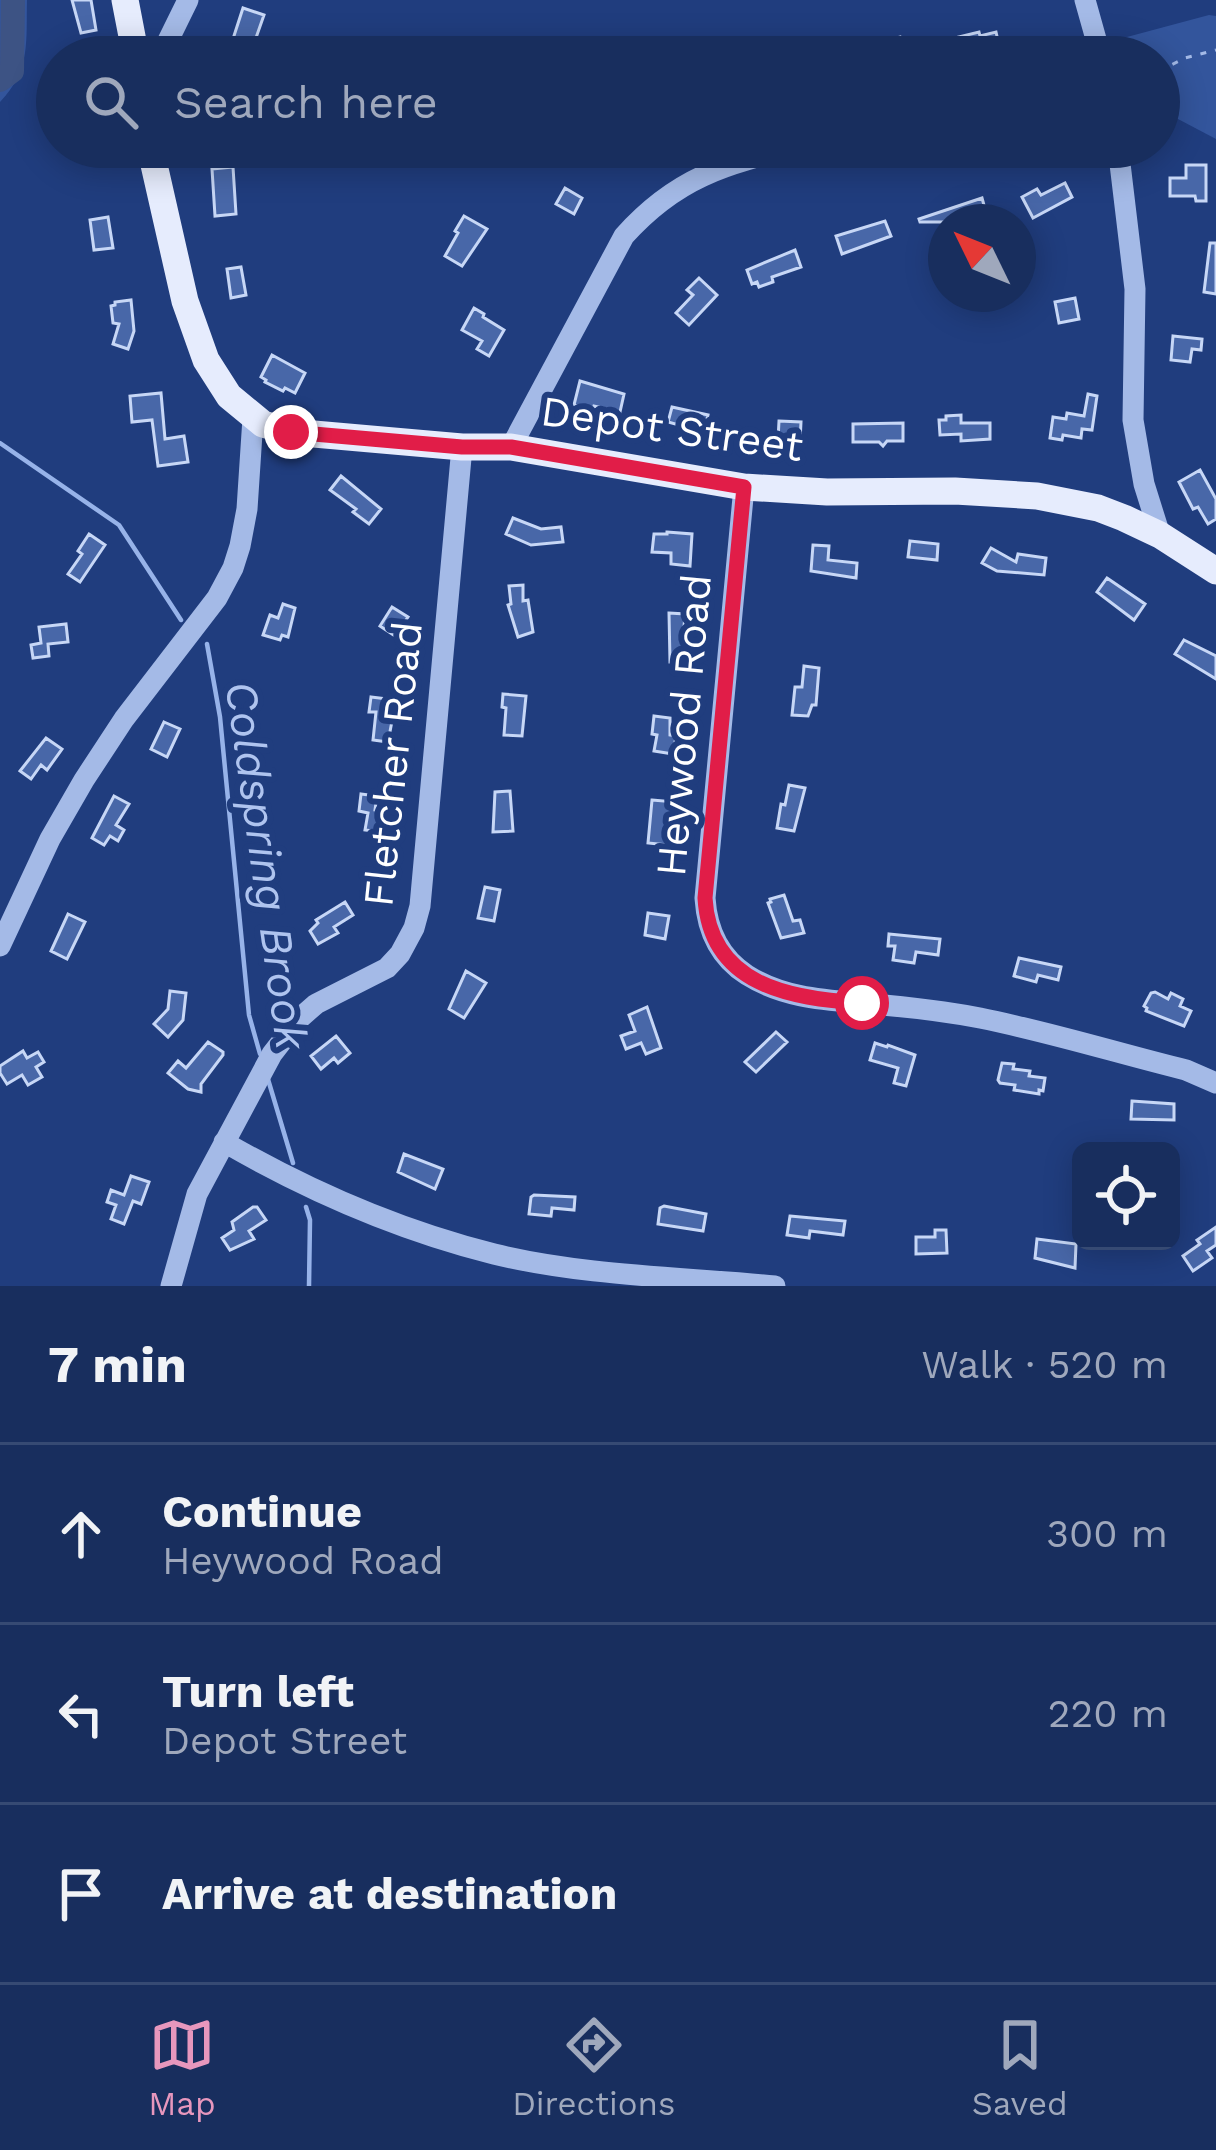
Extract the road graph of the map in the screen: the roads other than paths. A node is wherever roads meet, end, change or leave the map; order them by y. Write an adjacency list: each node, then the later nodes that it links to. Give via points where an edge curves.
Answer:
1 (125, 0): 4 (main road)
2 (188, 0): 5 (street)
3 (1085, 0): 6 (street)
4 (132, 36)
5 (170, 36)
6 (1094, 36)
7 (154, 168): 10 (main road, via 206,360)
8 (722, 168): 12 (street, via 658,201 624,236)
9 (1120, 168): 14 (street, via 1135,290 1133,420)
10 (253, 418): 11 (main road, Depot Street, via 291,432); 16 (street, via 247,509 233,568 84,780)
11 (462, 447): 12 (main road, Depot Street); 18 (street, Fletcher Road, via 414,928 387,968 300,1018)
12 (511, 447): 13 (main road, Depot Street)
13 (744, 487): 14 (main road, Depot Street, via 1037,496 1098,508); 17 (street, Heywood Road, via 705,898 722,951 749,977 792,994 982,1018)
14 (1160, 535): 15 (main road, Depot Street)
15 (1216, 571)
16 (0, 946)
17 (1216, 1083)
18 (224, 1142): 19 (street, Fletcher Road, via 197,1194); 20 (street, via 323,1195 494,1253)
19 (171, 1286)
20 (775, 1286)

